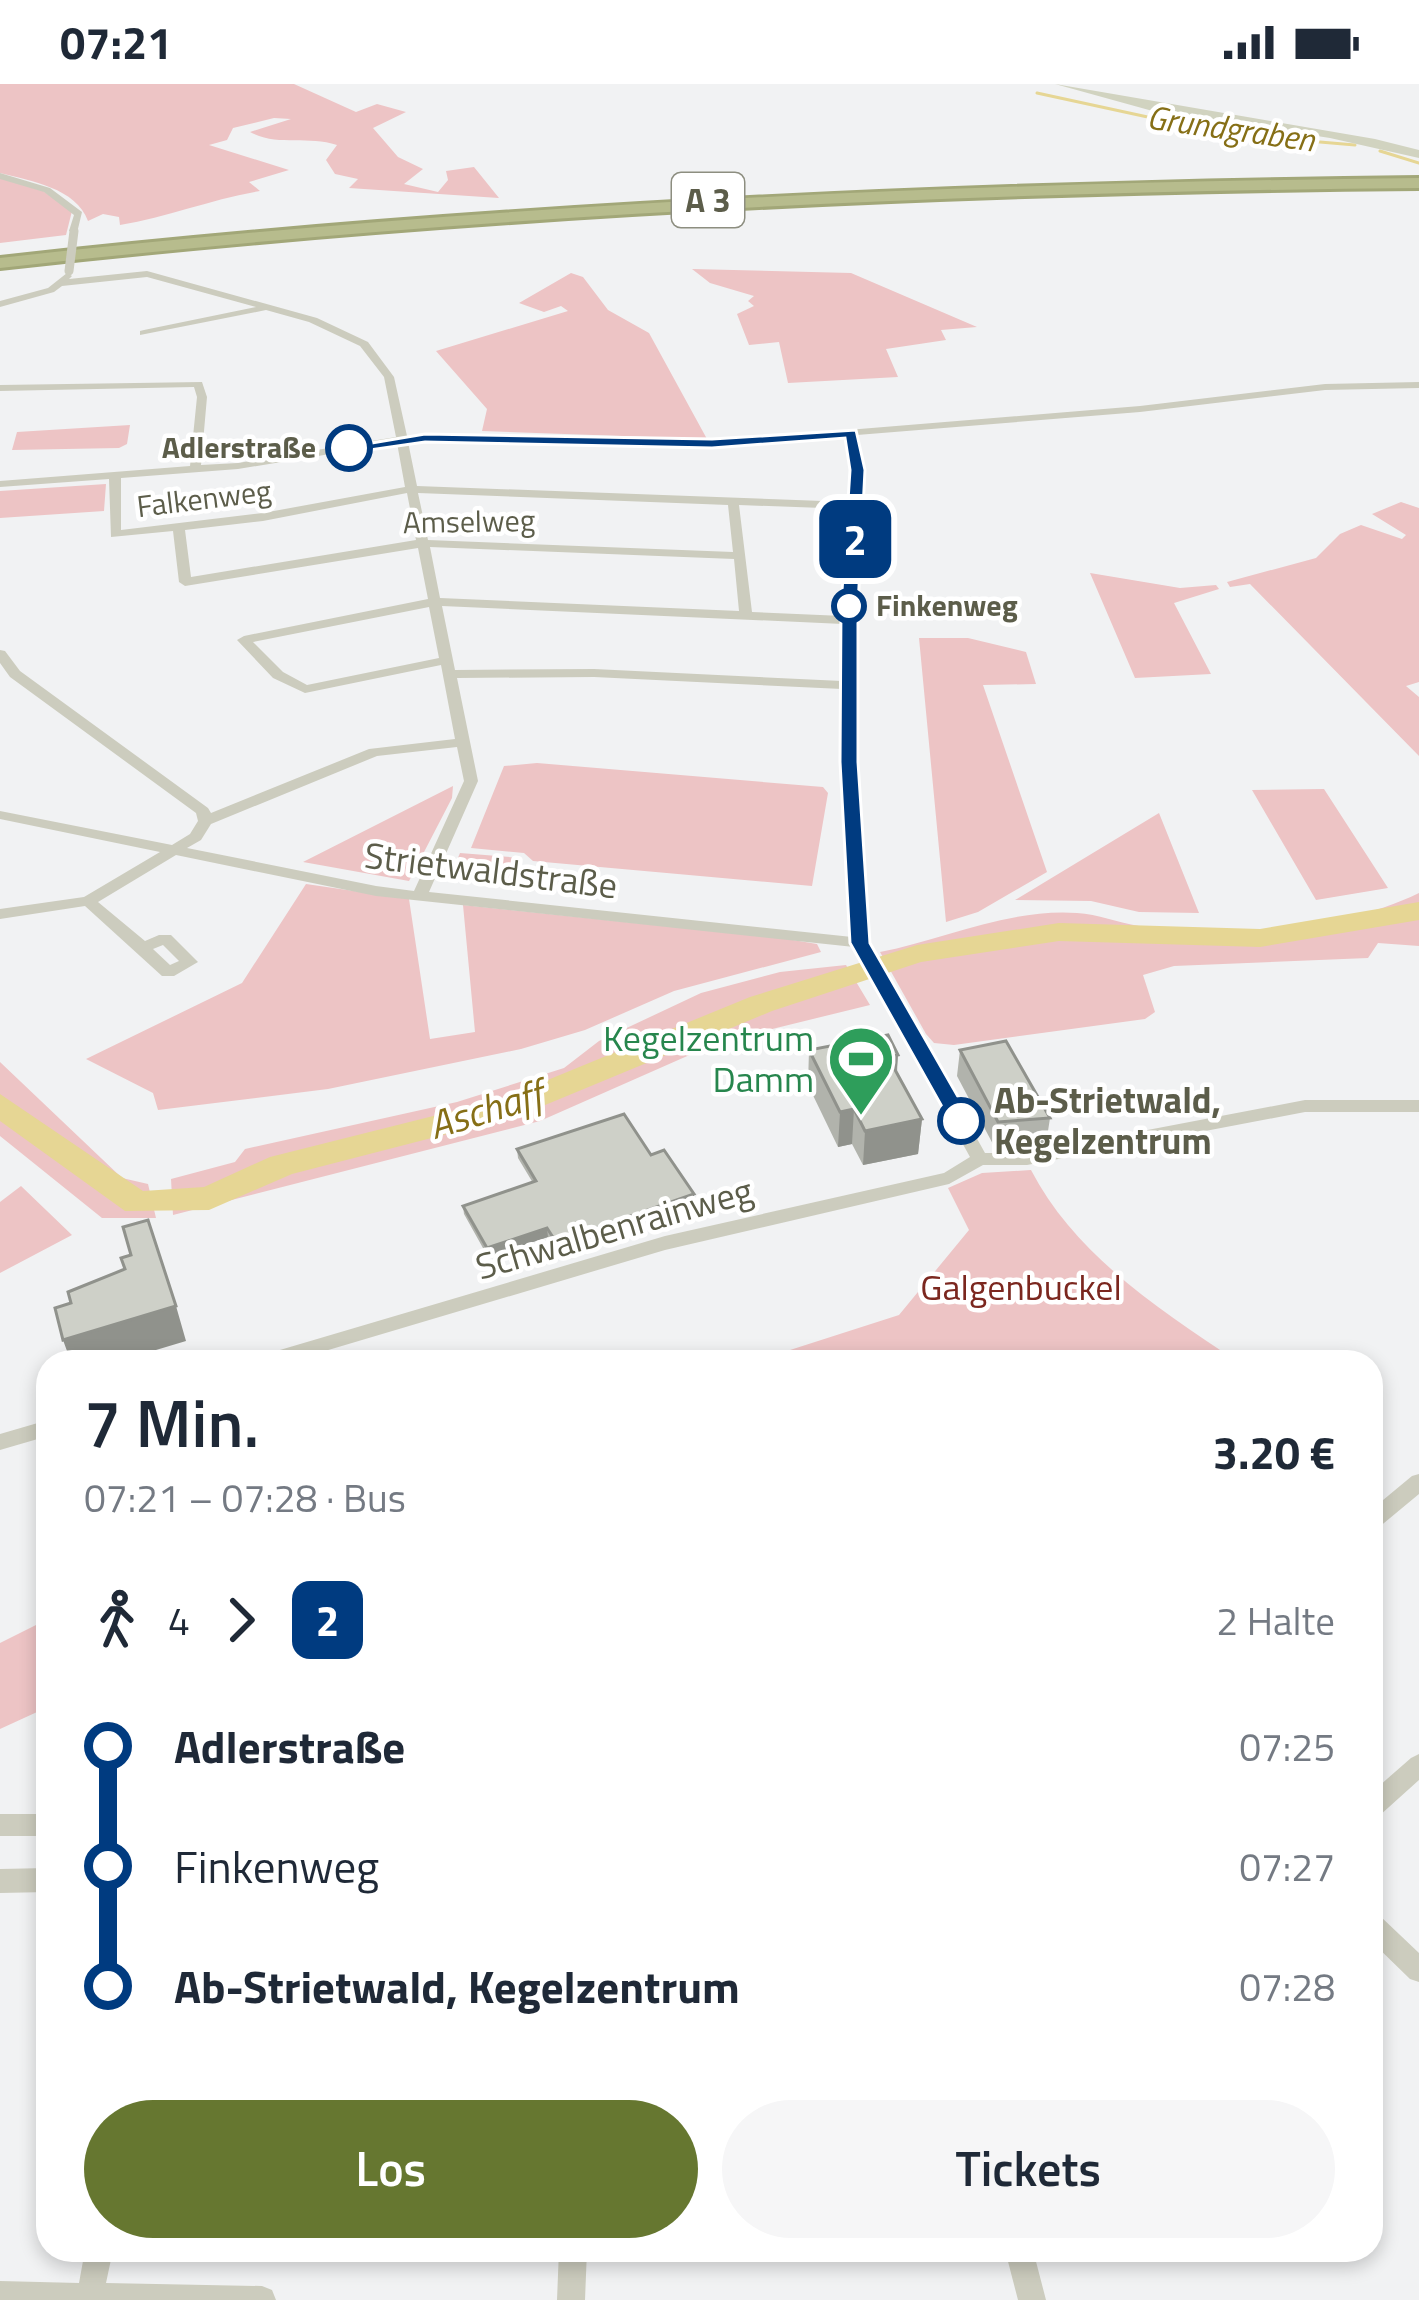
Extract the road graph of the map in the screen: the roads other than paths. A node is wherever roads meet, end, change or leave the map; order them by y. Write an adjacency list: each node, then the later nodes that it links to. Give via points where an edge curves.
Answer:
1 (1061, 84): 2 (street)
2 (1419, 154)
3 (0, 176): 8 (street, via 70,203 79,214)
4 (1419, 178): 5 (highway, A 3, via 950,181); 9 (highway, A 3, via 772,196)
5 (573, 201): 6 (highway); 8 (highway, A 3)
6 (438, 202)
7 (174, 224): 8 (highway)
8 (78, 238): 9 (highway, A 3); 10 (street, bridge)
9 (0, 259)
10 (66, 277): 11 (street); 12 (street, via 146,274)
11 (0, 304)
12 (266, 308): 13 (street); 17 (street, via 364,344 389,377)
13 (144, 333)
14 (1419, 385): 16 (street, via 1325,387)
15 (0, 388): 18 (street, via 197,384)
16 (851, 434): 17 (street, via 712,444); 23 (street)
17 (401, 439): 18 (street); 21 (street)
18 (195, 470): 19 (street)
19 (115, 477): 20 (street); 24 (street, Falkenweg, via 115,534)
20 (0, 484)
21 (412, 489): 22 (street, Falkenweg); 24 (street, Falkenweg); 25 (street)
22 (733, 500): 23 (street, Falkenweg); 26 (street)
23 (857, 506): 29 (street)
24 (179, 527): 25 (street, Amselweg, via 184,582)
25 (423, 543): 26 (street, Amselweg); 27 (street)
26 (740, 556): 28 (street)
27 (434, 602): 28 (street); 31 (street); 31 (street, via 244,640 305,689)
28 (746, 614): 29 (street)
29 (849, 620): 32 (street)
30 (0, 654): 35 (street, via 15,674 203,811)
31 (450, 667): 32 (street); 33 (street)
32 (849, 685): 40 (street)
33 (464, 742): 35 (street, via 374,752); 37 (street, via 467,794)
34 (0, 815): 36 (street, Strietwaldstraße)
35 (205, 821): 36 (street)
36 (177, 849): 37 (street, Strietwaldstraße); 38 (street)
37 (420, 895): 40 (street, Strietwaldstraße)
38 (88, 901): 39 (street); 41 (street)
39 (0, 914)
40 (860, 943): 43 (street)
41 (143, 948)
42 (1419, 1106): 43 (street, via 1305,1106 1027,1160)
43 (980, 1159): 44 (street, Schwalbenrainweg, via 949,1178 665,1243)
44 (304, 1350)
45 (36, 1432): 46 (street)
46 (0, 1442)
47 (1419, 1482): 48 (street)
48 (1410, 1503): 49 (street)
49 (1383, 1516)
50 (1419, 1765): 51 (street)
51 (1383, 1797)
52 (0, 1825): 53 (street)
53 (36, 1825)
54 (36, 1880): 55 (street)
55 (0, 1881)
56 (1383, 1936): 57 (street)
57 (1419, 1970)
58 (97, 2262): 62 (street)
59 (573, 2262): 64 (street)
60 (1021, 2262): 65 (street)
61 (0, 2295): 62 (street)
62 (90, 2298): 63 (street)
63 (262, 2300)
64 (571, 2300)
65 (1032, 2300)

